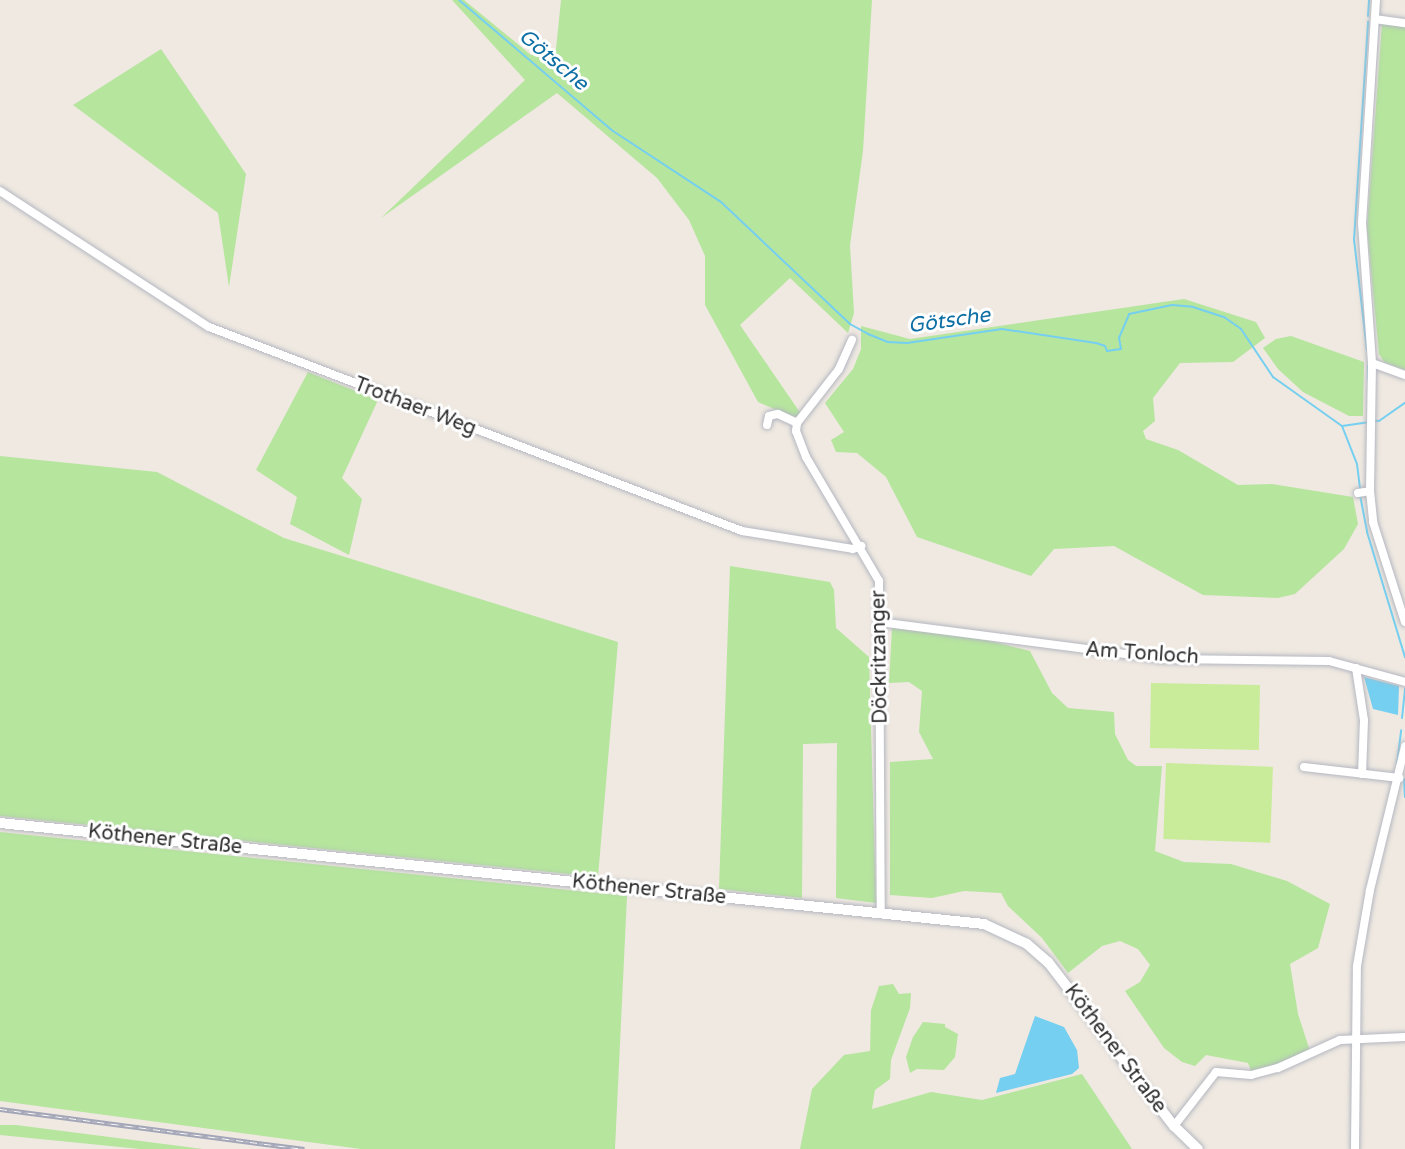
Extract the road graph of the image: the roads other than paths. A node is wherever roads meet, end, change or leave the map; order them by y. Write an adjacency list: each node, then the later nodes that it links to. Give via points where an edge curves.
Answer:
1 (1376, 0): 2 (street)
2 (1375, 19): 3 (street); 6 (street, via 1362,223)
3 (1405, 23)
4 (0, 191): 10 (street, Trothaer Weg, via 208,327 742,531 818,545 854,549)
5 (852, 340): 8 (street, via 839,369)
6 (1372, 363): 7 (street); 12 (street, via 1372,428 1365,492)
7 (1405, 375)
8 (797, 423): 9 (street, via 778,414 769,416); 10 (street, Döckritzanger, via 806,457)
9 (767, 425)
10 (861, 546): 11 (street, Döckritzanger, via 879,581)
11 (879, 622): 13 (street, Am Tonloch, via 1164,659 1317,661); 20 (street, Döckritzanger)
12 (1405, 622)
13 (1356, 668): 14 (street, Am Tonloch); 17 (street, via 1364,720)
14 (1405, 682)
15 (1405, 746): 18 (street)
16 (1304, 767): 17 (street)
17 (1362, 774): 18 (street)
18 (1399, 778): 22 (street, via 1363,927 1357,966)
19 (0, 823): 20 (main road, Köthener Straße)
20 (881, 913): 23 (main road, Köthener Straße, via 984,924 1027,944 1063,980)
21 (1405, 1037): 22 (street)
22 (1356, 1038): 23 (street, via 1340,1040 1278,1068 1251,1075 1216,1072); 25 (street)
23 (1174, 1126): 24 (main road, Köthener Straße)
24 (1198, 1149)
25 (1355, 1149)

